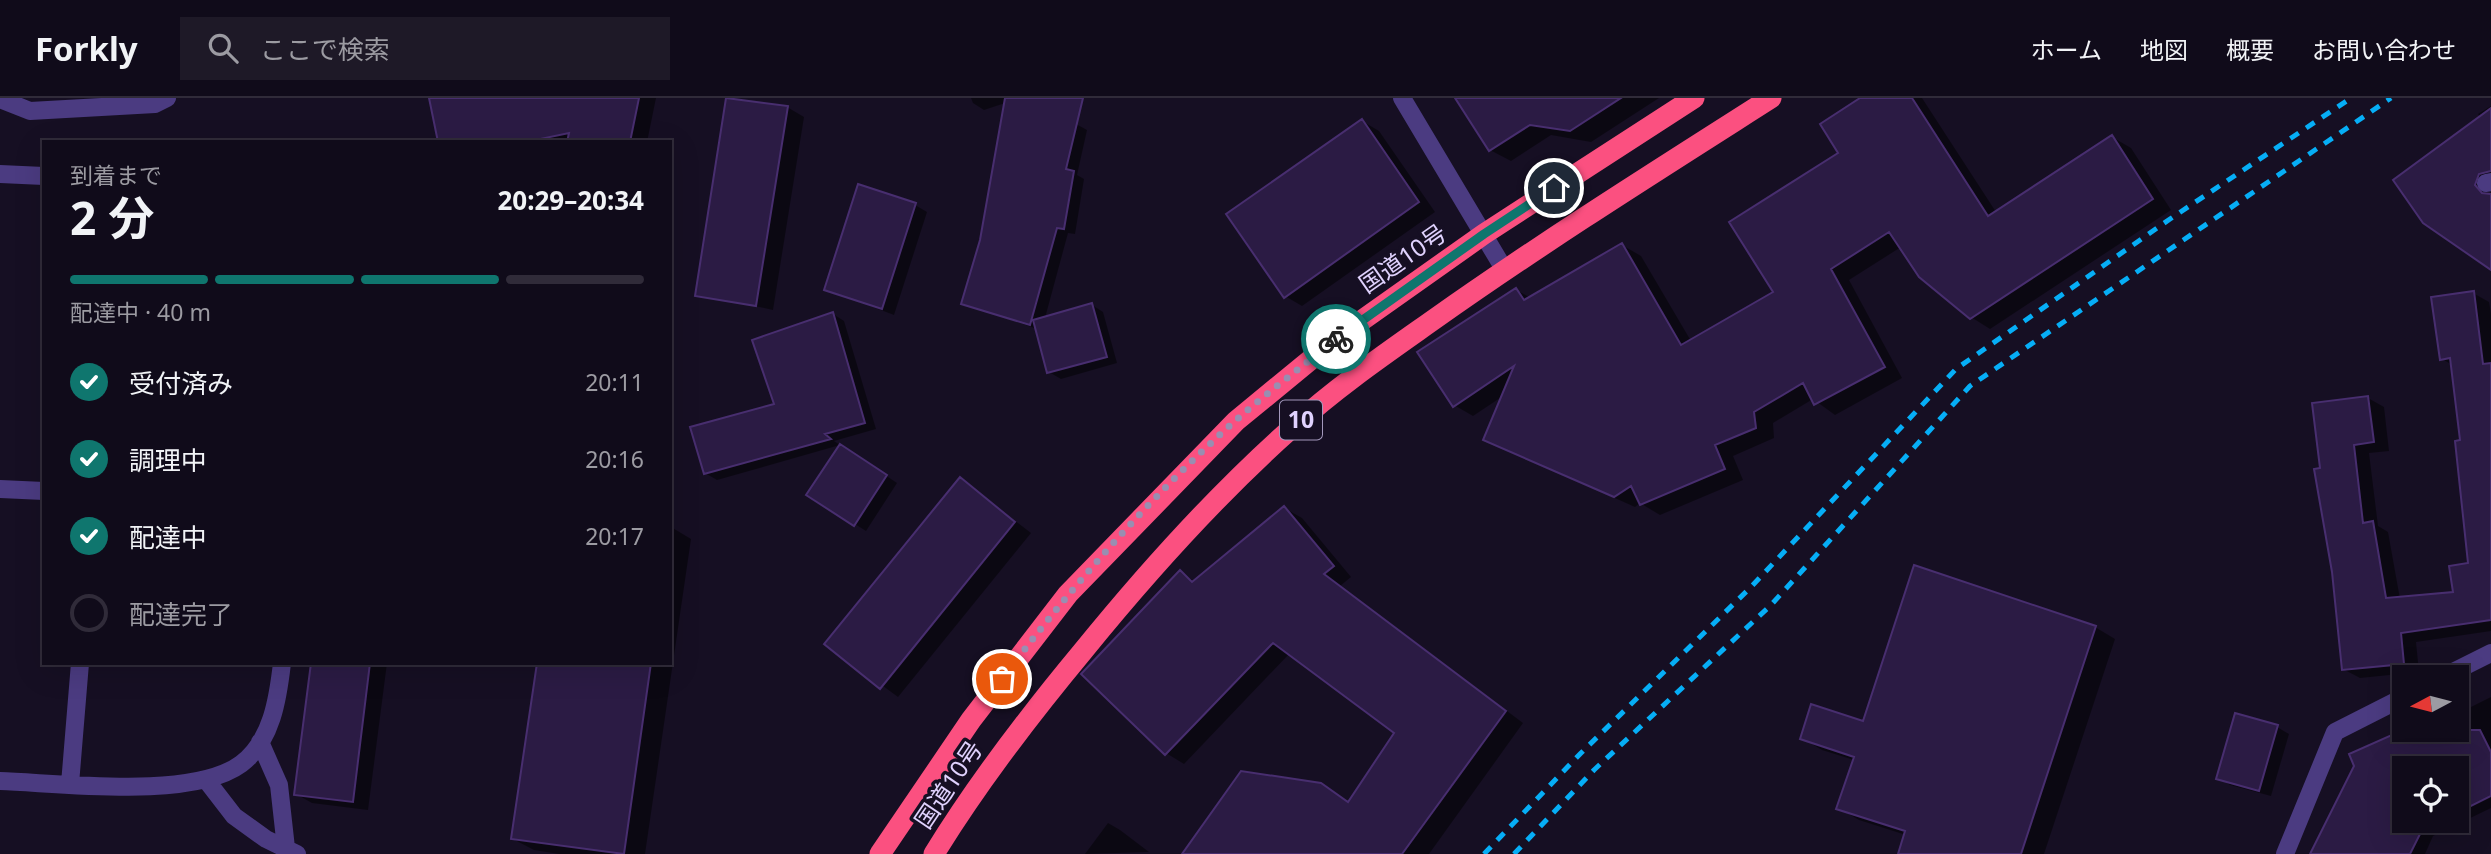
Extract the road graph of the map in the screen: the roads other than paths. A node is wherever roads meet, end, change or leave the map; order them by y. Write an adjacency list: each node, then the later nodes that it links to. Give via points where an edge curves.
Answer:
1 (167, 98): 5 (street, via 155,104 30,111)
2 (1402, 98): 8 (street)
3 (1694, 98): 8 (highway, 国道10号 / 10)
4 (1771, 98): 9 (highway, 国道10号 / 10)
5 (0, 99)
6 (0, 174): 7 (street)
7 (42, 176)
8 (1484, 234): 9 (street); 22 (highway, 国道10号 / 10, via 1337,338 1236,421 1143,514 1068,594 1018,658)
9 (1504, 269): 23 (highway, 国道10号 / 10, via 1295,425 1213,503 1125,599 1034,711)
10 (0, 489): 11 (street)
11 (42, 492)
12 (2491, 653): 15 (street)
13 (80, 665): 20 (street)
14 (282, 665): 17 (street, via 278,703)
15 (2467, 665)
16 (2392, 703): 24 (street, via 2334,732)
17 (260, 742): 19 (street, via 242,764); 21 (street, via 279,785)
18 (0, 780): 20 (street)
19 (207, 781): 20 (street); 21 (street, via 234,816)
20 (70, 784)
21 (291, 851)
22 (880, 854)
23 (934, 854)
24 (2285, 854)

